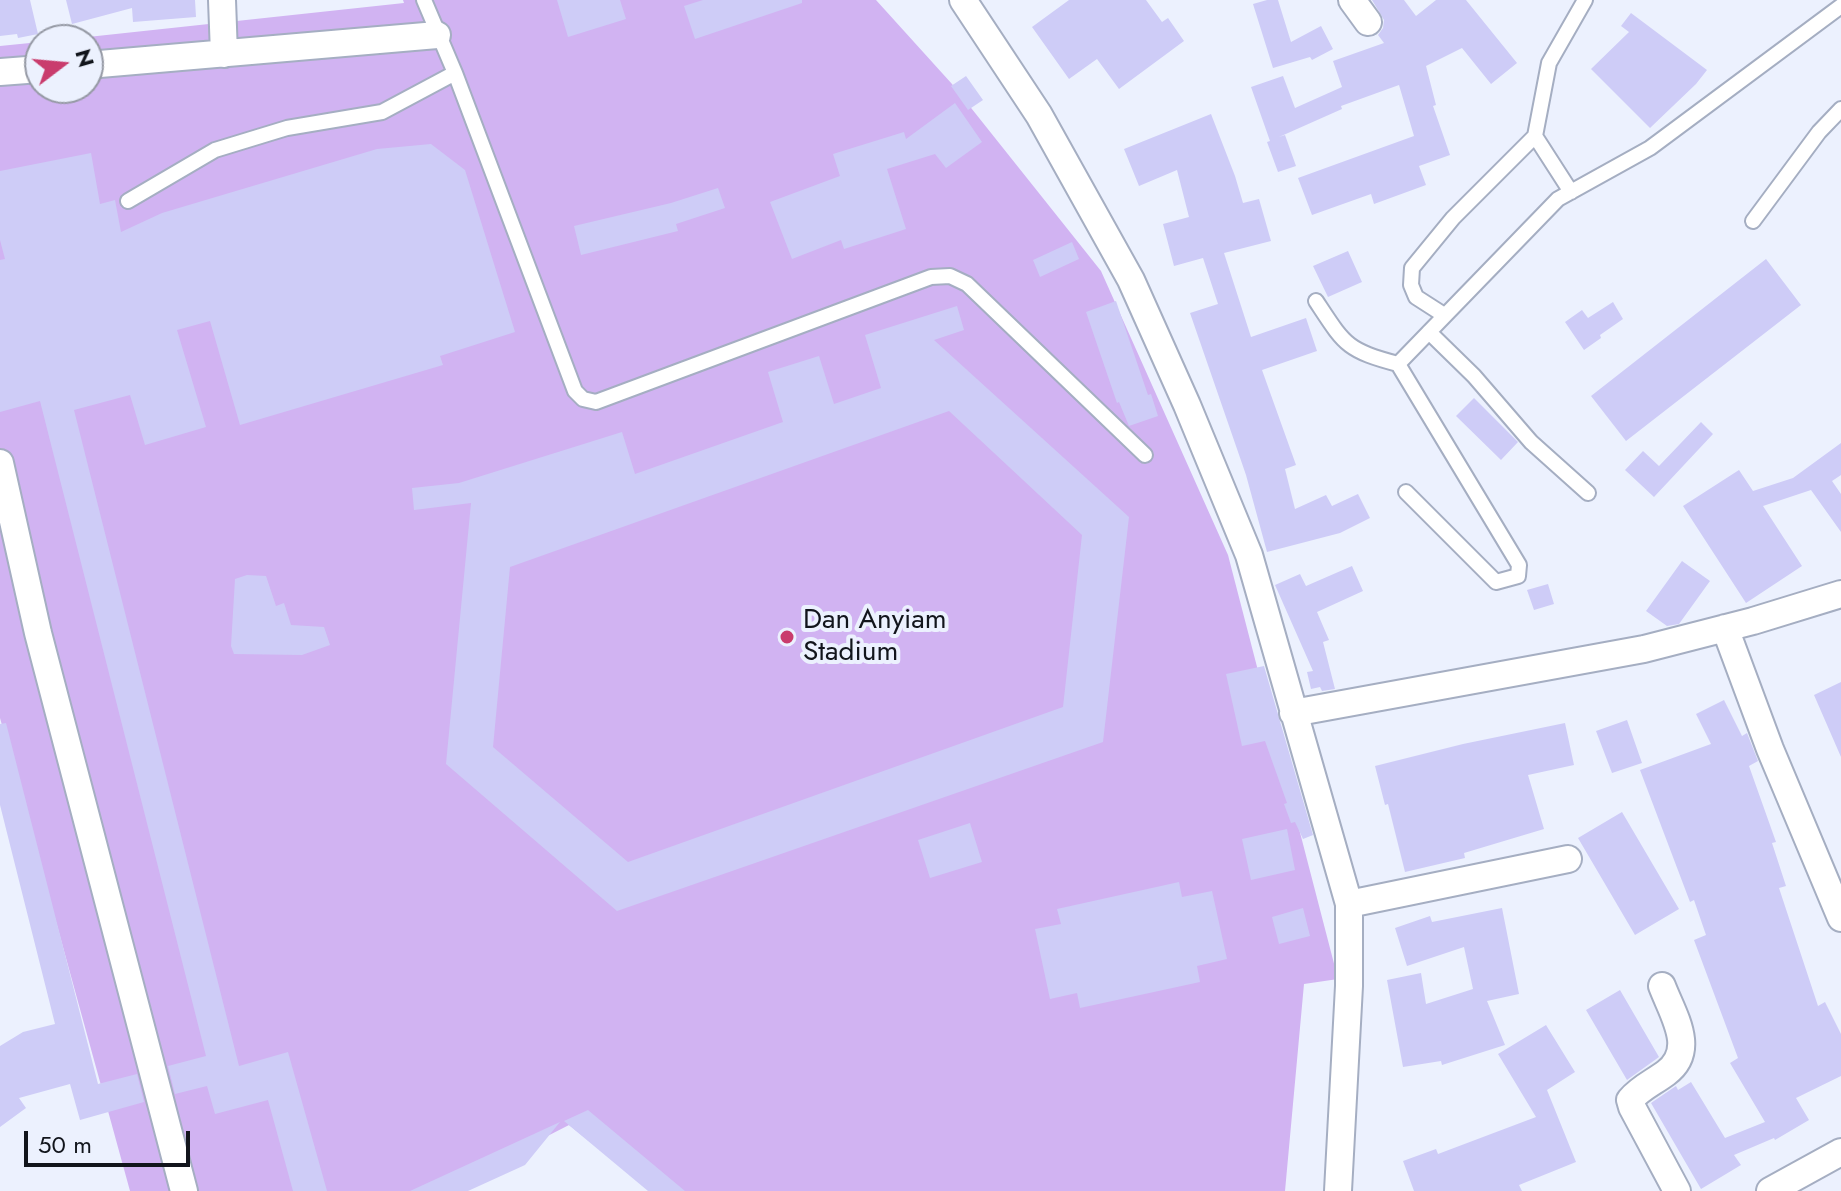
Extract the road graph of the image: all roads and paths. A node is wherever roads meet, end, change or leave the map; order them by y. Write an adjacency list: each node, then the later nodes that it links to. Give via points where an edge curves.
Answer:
1 (222, 0): 9 (street)
2 (424, 0): 8 (lane)
3 (963, 0): 29 (street, via 1039,115 1131,280 1249,555)
4 (1352, 0): 7 (street)
5 (1585, 0): 15 (lane, via 1549,63)
6 (1841, 6): 16 (lane, via 1650,148)
7 (1368, 22)
8 (437, 35): 9 (street); 13 (lane)
9 (224, 54): 10 (street)
10 (104, 64)
11 (24, 70): 12 (street)
12 (0, 72)
13 (455, 73): 17 (lane, via 382,112 287,128 215,150); 23 (lane, via 575,391 583,399 596,402 931,277 950,276 967,284)
14 (1841, 109): 18 (lane)
15 (1535, 136): 16 (lane); 20 (lane, via 1453,218 1412,268 1416,297)
16 (1571, 192): 20 (lane, via 1558,199)
17 (128, 201)
18 (1753, 221)
19 (1316, 301): 22 (lane, via 1346,344)
20 (1444, 315): 21 (lane)
21 (1429, 332): 22 (lane); 26 (lane, via 1531,442)
22 (1398, 364): 25 (lane, via 1519,565 1518,576 1496,582)
23 (1145, 455)
24 (0, 463): 35 (street, via 38,633)
25 (1406, 492)
26 (1588, 493)
27 (1841, 594): 28 (street)
28 (1725, 628): 29 (street, via 1644,649); 32 (street)
29 (1293, 713): 31 (street)
30 (1568, 859): 31 (street)
31 (1349, 904): 36 (street)
32 (1841, 918)
33 (1662, 986): 37 (street, via 1683,1053 1670,1070 1630,1100)
34 (1841, 1152): 38 (street)
35 (184, 1191)
36 (1338, 1191)
37 (1677, 1191)
38 (1770, 1191)

